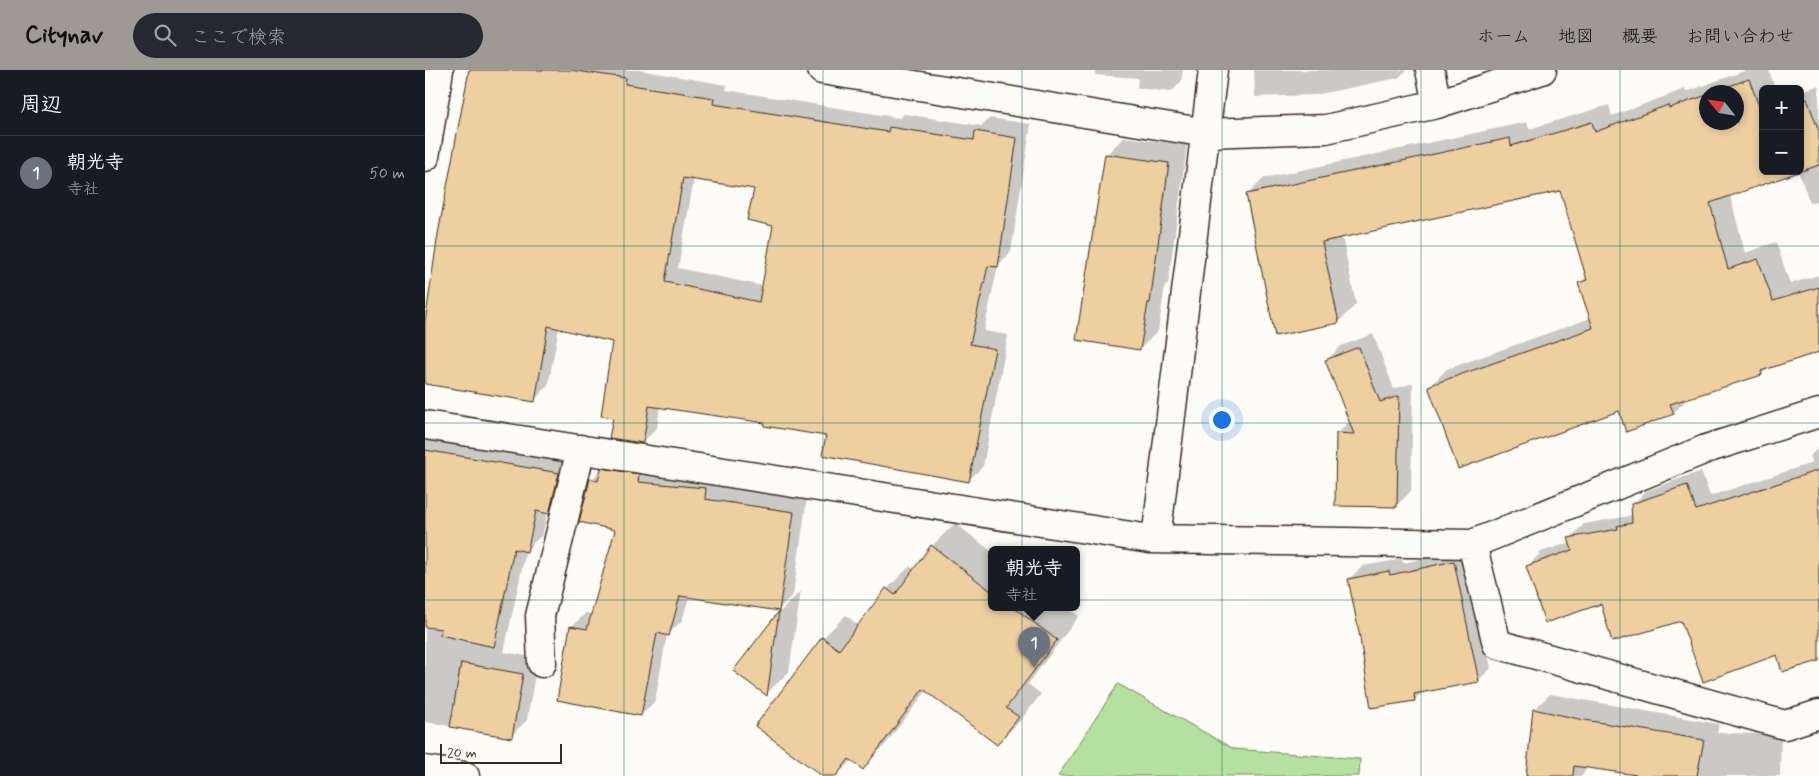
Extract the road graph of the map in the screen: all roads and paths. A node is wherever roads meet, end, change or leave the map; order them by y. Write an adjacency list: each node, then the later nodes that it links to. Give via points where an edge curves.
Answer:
1 (439, 70): 8 (street)
2 (822, 70): 7 (street)
3 (1213, 70): 7 (street)
4 (1431, 70): 6 (street)
5 (1542, 70): 6 (street)
6 (1437, 104): 7 (street, via 1327,129)
7 (1207, 133): 12 (street)
8 (425, 157)
9 (1819, 413): 13 (street, via 1706,449)
10 (425, 425): 11 (street)
11 (581, 449): 12 (street); 14 (street, via 540,616)
12 (1155, 539): 13 (street)
13 (1472, 544): 15 (street, via 1497,644 1785,725)
14 (542, 663)
15 (1819, 714)
16 (425, 770): 17 (street)
17 (465, 776)

